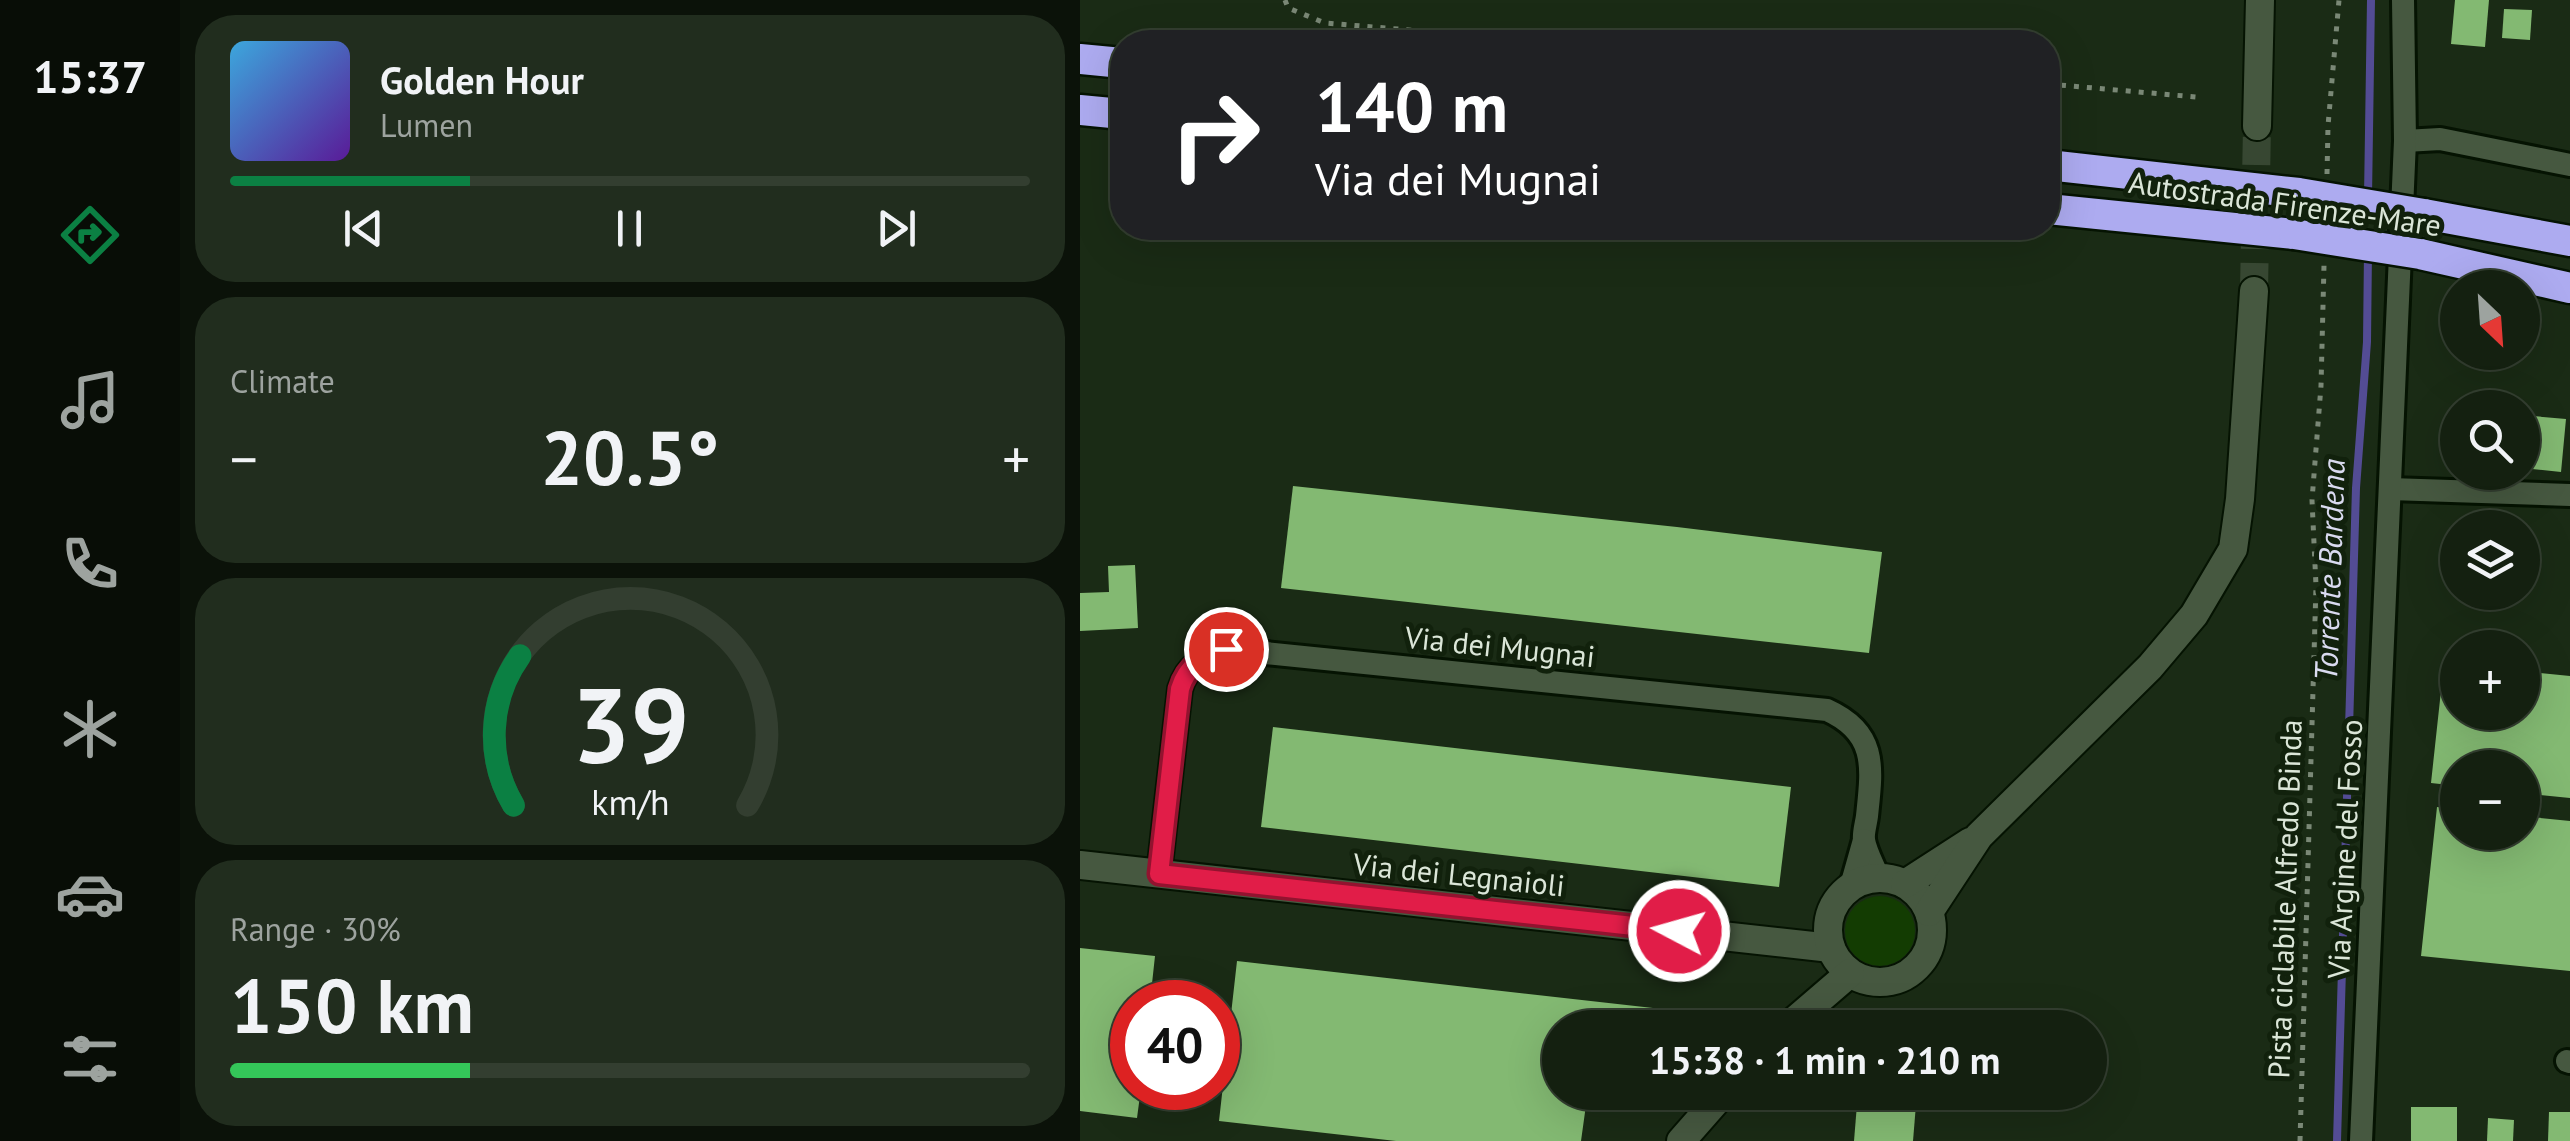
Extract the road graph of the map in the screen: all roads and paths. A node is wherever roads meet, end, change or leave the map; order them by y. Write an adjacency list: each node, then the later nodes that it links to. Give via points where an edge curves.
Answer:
1 (1284, 0): 5 (path, via 1288,8 1326,23)
2 (2260, 0): 12 (street)
3 (2339, 0): 16 (path, via 2328,126)
4 (2403, 0): 13 (street, Via Argine del Fosso)
5 (1410, 30)
6 (1080, 59): 7 (highway)
7 (1110, 62)
8 (2060, 85): 9 (path)
9 (2196, 97)
10 (1080, 110): 11 (highway)
11 (1110, 113)
12 (2257, 126)
13 (2406, 141): 14 (street, via 2440,139); 22 (street, Via Argine del Fosso)
14 (2570, 164)
15 (2060, 166): 16 (highway, Autostrada Firenze-Mare)
16 (2313, 188): 18 (highway, Autostrada Firenze-Mare, bridge)
17 (2060, 209): 20 (highway, Autostrada Firenze-Mare, bridge, via 2294,234)
18 (2570, 241)
19 (2324, 256): 34 (path, Pista ciclabile Alfredo Binda, via 2312,500 2316,586)
20 (2570, 288)
21 (2254, 291): 24 (street, via 2233,549 2194,615 2150,667)
22 (2390, 489): 23 (street); 35 (street, Via Argine del Fosso)
23 (2570, 495)
24 (1979, 836): 27 (street); 28 (street)
25 (1080, 865): 26 (street, Via dei Legnaioli)
26 (1159, 874): 27 (street, Via dei Mugnai, via 1184,675 1226,649 1826,710 1857,729 1870,756 1864,840); 29 (street, Via dei Legnaioli)
27 (1878, 882): 28 (street, via 1924,900); 29 (street, via 1841,895 1828,920)
28 (1929, 912): 30 (street, via 1932,925 1918,965 1878,982)
29 (1830, 948): 30 (street)
30 (1850, 973): 31 (street)
31 (1807, 1010)
32 (1708, 1110): 33 (street)
33 (1681, 1141)
34 (2300, 1141)
35 (2361, 1141)

